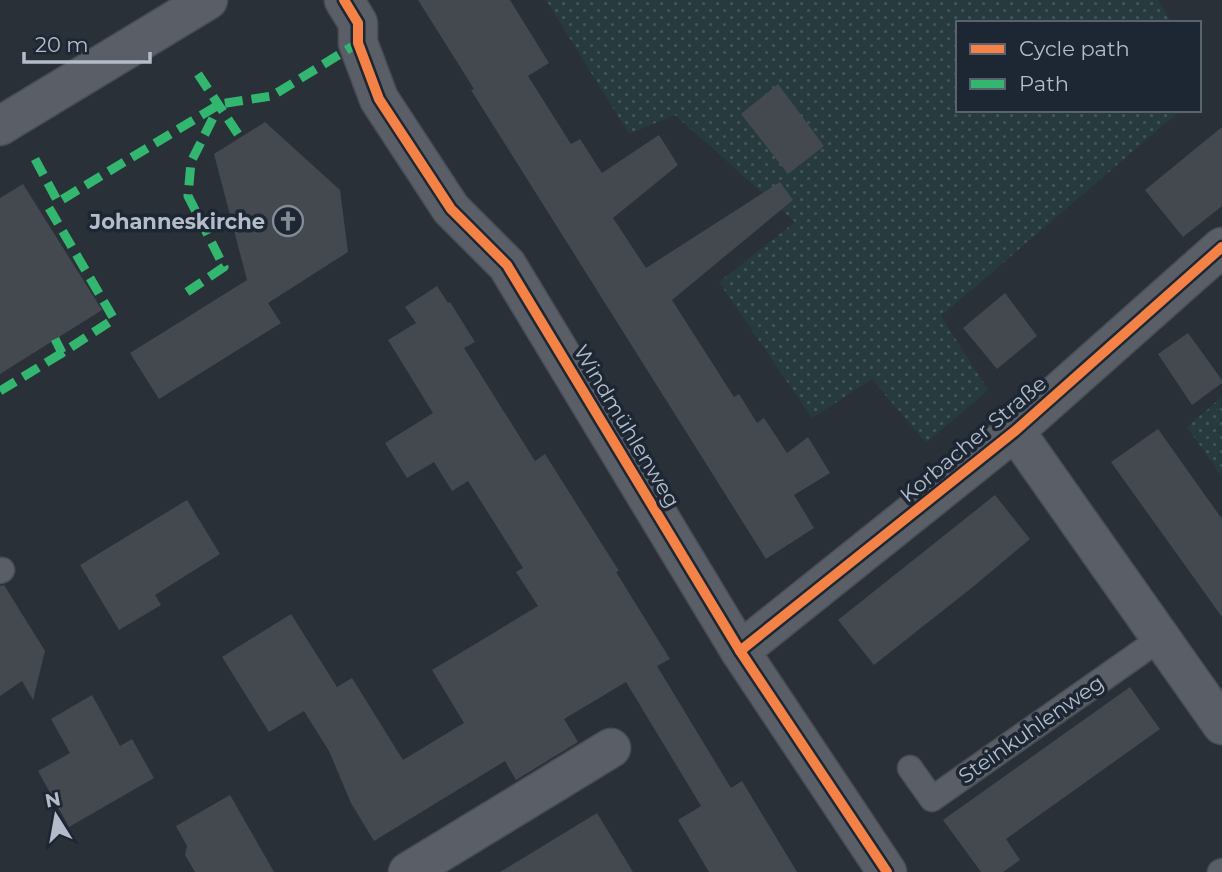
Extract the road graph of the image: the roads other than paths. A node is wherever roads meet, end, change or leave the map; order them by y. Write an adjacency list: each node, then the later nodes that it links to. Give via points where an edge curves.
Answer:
1 (208, 0): 3 (street)
2 (344, 0): 7 (street, Windmühlenweg, via 358,23 358,43 379,99 452,209 507,265)
3 (0, 126)
4 (1222, 247): 5 (street, Korbacher Straße)
5 (1015, 431): 6 (street); 7 (street, Korbacher Straße)
6 (1161, 638): 8 (street); 10 (lane, Steinkuhlenweg, via 932,799)
7 (740, 651): 12 (street, Windmühlenweg)
8 (1222, 725)
9 (611, 748): 11 (street)
10 (910, 768)
11 (408, 872)
12 (887, 872)

